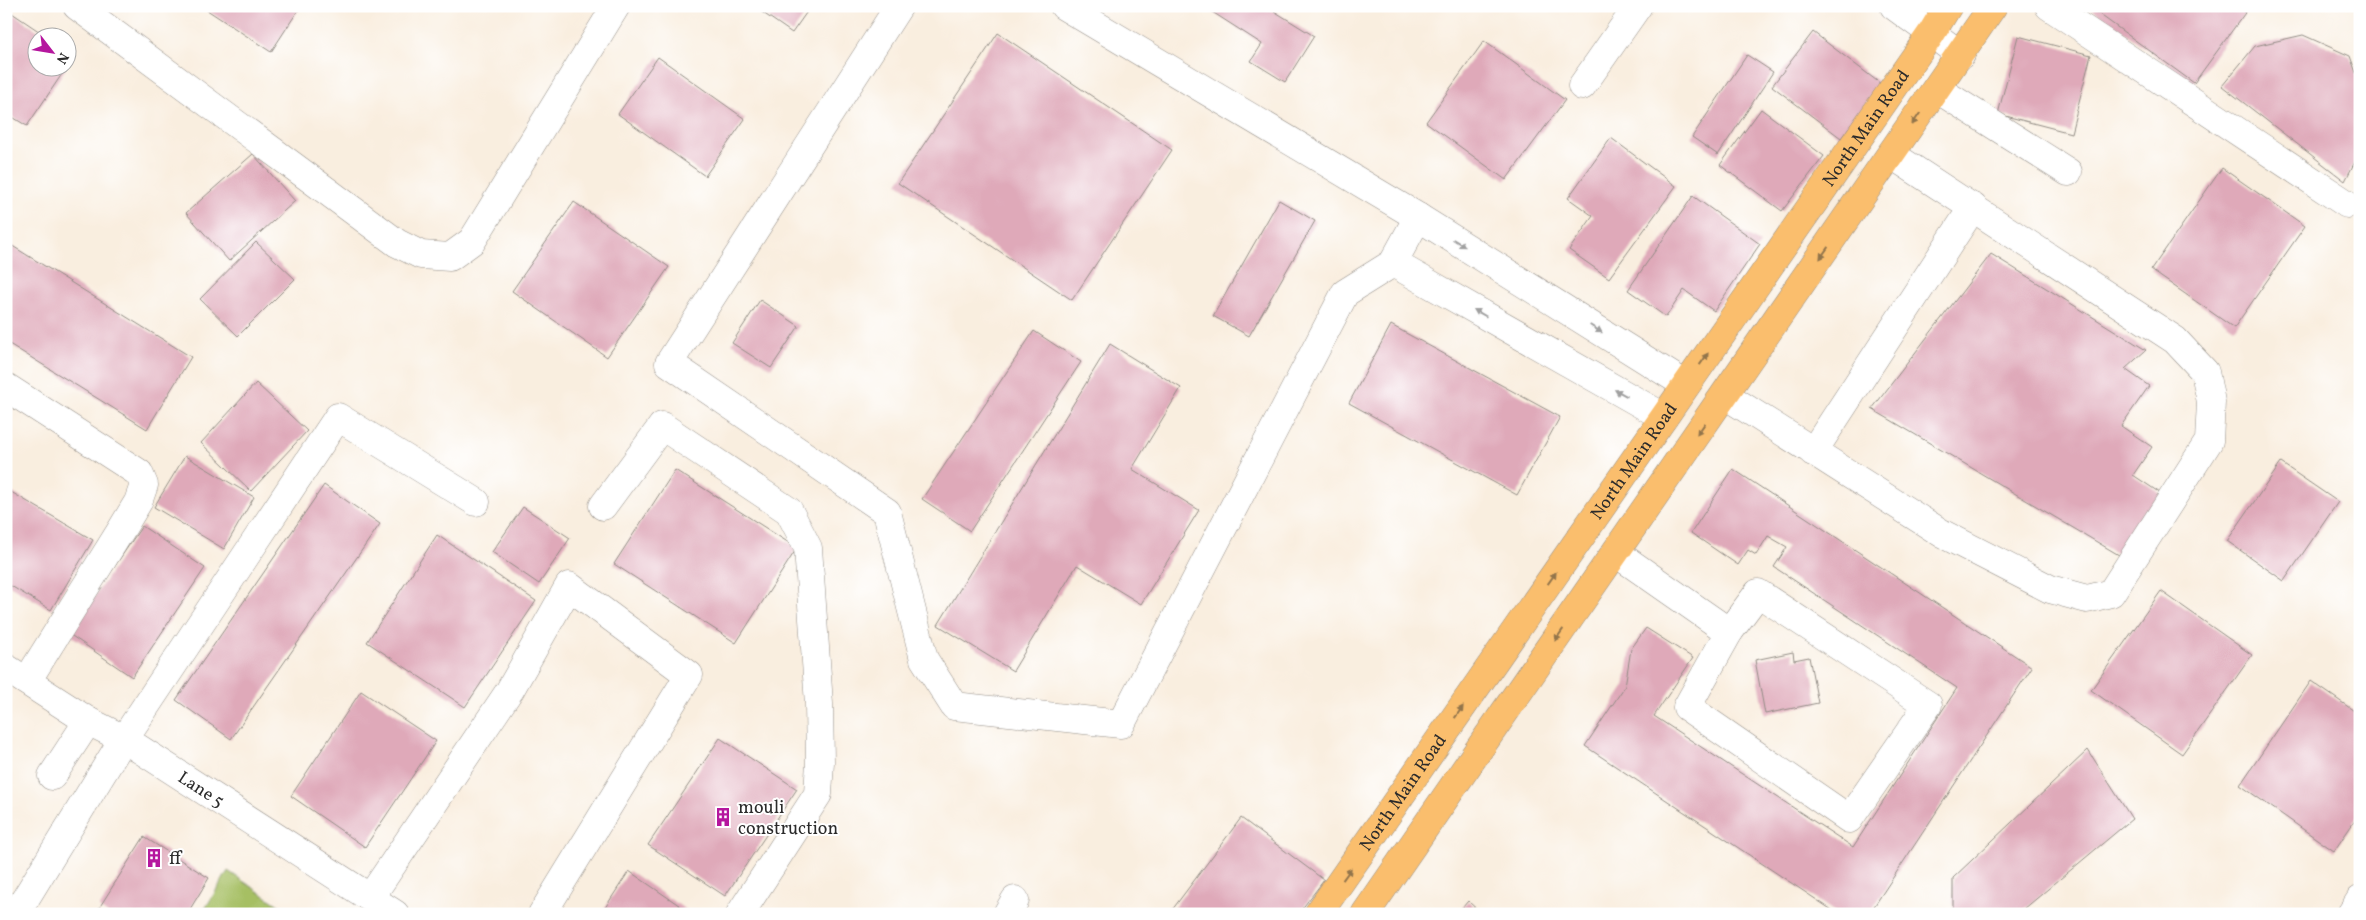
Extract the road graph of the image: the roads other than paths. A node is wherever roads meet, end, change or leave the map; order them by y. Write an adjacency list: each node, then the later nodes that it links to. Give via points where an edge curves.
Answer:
1 (78, 6): 2 (street, via 397,243 421,255 450,256 472,241)
2 (616, 6)
3 (899, 6): 19 (street, via 669,363 887,512 924,659 954,706 1122,724 1345,293)
4 (1064, 6): 18 (street)
5 (1638, 6): 12 (street)
6 (1894, 6): 10 (street)
7 (1948, 6): 10 (main road, North Main Road)
8 (1993, 6): 11 (main road, North Main Road)
9 (2049, 6): 16 (street)
10 (1932, 34): 11 (street); 20 (main road, North Main Road, one-way to 10)
11 (1961, 55): 13 (main road, North Main Road)
12 (1582, 86)
13 (1937, 89): 14 (main road, North Main Road, one-way to 14); 15 (street)
14 (1892, 155): 17 (street); 22 (main road, North Main Road, one-way to 22)
15 (2068, 172)
16 (2347, 204)
17 (1973, 207): 24 (street); 24 (street, via 2175,340 2205,372 2211,402 2209,441 2111,593 2087,599 2050,589 1943,534)
18 (1418, 217): 19 (street); 20 (street, one-way to 20)
19 (1393, 263): 23 (street, one-way to 19)
20 (1686, 385): 23 (main road, North Main Road)
21 (6, 387): 29 (street, via 139,472 144,485 122,530)
22 (1725, 395): 24 (street); 27 (main road, North Main Road, one-way to 27)
23 (1664, 416): 39 (main road, North Main Road, one-way to 23)
24 (1813, 452)
25 (476, 502): 31 (street, via 338,416)
26 (603, 506): 38 (street, via 662,426 789,511 808,548 818,704 818,794)
27 (1616, 553): 28 (street); 40 (main road, North Main Road, one-way to 40)
28 (1729, 632): 28 (street, via 1758,593 1928,704 1849,819 1686,707)
29 (16, 675): 30 (street, Lane 5)
30 (88, 721): 31 (street, Lane 5); 32 (street)
31 (124, 739): 33 (street, Lane 5); 35 (street)
32 (52, 776)
33 (370, 898): 36 (street, Lane 5); 37 (street, via 510,690 569,586 689,675)
34 (2360, 900): 41 (street)
35 (16, 914)
36 (395, 914)
37 (542, 914)
38 (740, 914)
39 (1318, 914)
40 (1365, 914)
41 (2351, 914)

